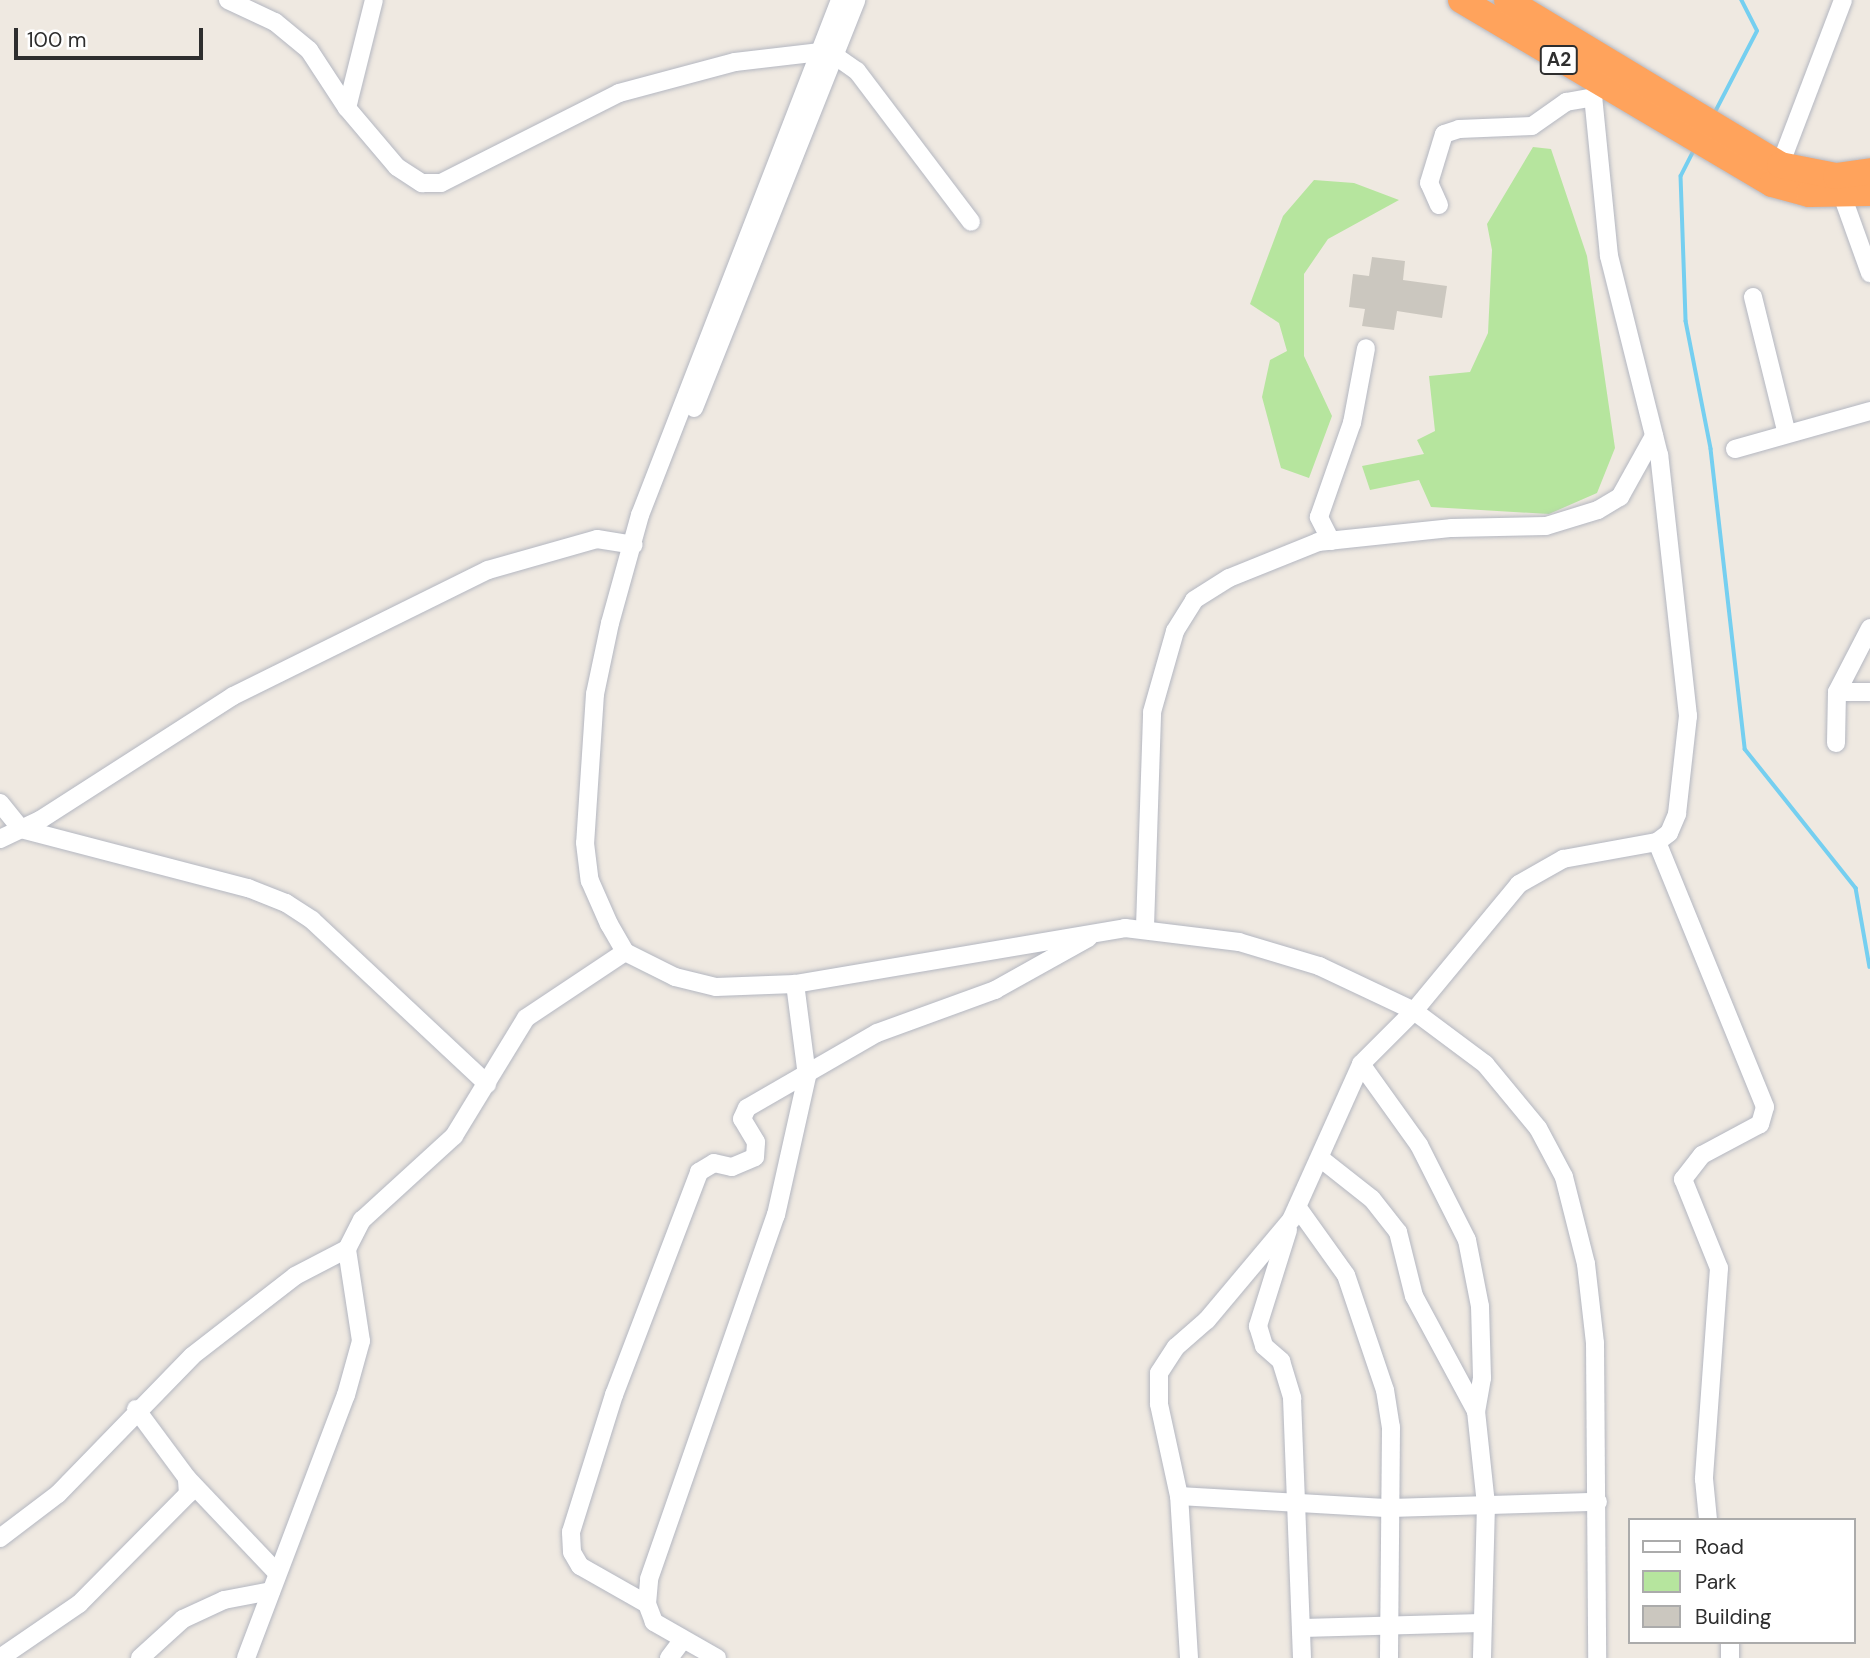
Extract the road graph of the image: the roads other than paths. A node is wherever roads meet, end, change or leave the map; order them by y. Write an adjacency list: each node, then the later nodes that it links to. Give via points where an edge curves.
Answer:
1 (228, 0): 10 (street, via 275,22 309,50)
2 (374, 0): 10 (street)
3 (840, 0): 8 (street)
4 (856, 0): 8 (street)
5 (1461, 0): 9 (highway, A2)
6 (1507, 0): 9 (highway, A2)
7 (1843, 0): 12 (street)
8 (827, 54): 10 (street, via 700,69 619,93 441,183 422,183 397,167); 16 (street, via 857,71); 24 (street, via 640,515)
9 (1602, 83): 12 (highway, A2, via 1664,111); 15 (street, via 1532,126 1459,128 1444,135 1429,183); 22 (street, via 1609,256)
10 (347, 108)
11 (1870, 171): 13 (highway, A2)
12 (1776, 175): 13 (highway, A2)
13 (1839, 186): 14 (highway, A2); 17 (street)
14 (1870, 193)
15 (1439, 205)
16 (971, 222)
17 (1870, 273)
18 (1753, 297): 21 (street)
19 (1366, 348): 25 (street, via 1352,423 1319,517)
20 (1870, 411): 21 (street)
21 (1787, 434): 23 (street)
22 (1654, 436): 25 (street, via 1620,497 1598,510 1546,526 1452,528); 33 (street, via 1688,716 1677,814 1669,833)
23 (1735, 449)
24 (637, 539): 31 (street, via 597,539 488,570 233,696); 36 (street, via 595,694 585,802 590,881)
25 (1331, 541): 34 (street, via 1229,578 1194,600 1175,631 1152,712)
26 (1870, 628): 27 (street)
27 (1837, 692): 28 (street); 29 (street)
28 (1870, 692)
29 (1836, 743)
30 (0, 803): 31 (street)
31 (21, 829): 32 (street); 41 (street, via 164,864 286,903 312,920)
32 (0, 839)
33 (1657, 842): 38 (street, via 1539,869 1519,884); 53 (street, via 1765,1107 1760,1124 1702,1155 1683,1179 1719,1268 1704,1479)
34 (1145, 927): 35 (street); 38 (street, via 1239,942 1306,962)
35 (1100, 931): 37 (street); 40 (street, via 995,990 877,1033)
36 (625, 952): 37 (street, via 675,977 716,987); 41 (street, via 526,1018)
37 (795, 984): 40 (street)
38 (1413, 1011): 39 (street); 50 (street, via 1485,1064 1538,1128 1564,1177 1586,1264 1595,1343)
39 (1361, 1063): 42 (street); 46 (street, via 1419,1145 1467,1240 1480,1306 1482,1378)
40 (807, 1076): 57 (street, via 776,1215 649,1579); 57 (street, via 743,1112 757,1142 749,1162 714,1163 699,1172 614,1395 571,1532 572,1552 580,1566)
41 (487, 1084): 44 (street, via 454,1136 362,1220)
42 (1320, 1158): 43 (street); 46 (street, via 1371,1199 1398,1231 1414,1296)
43 (1294, 1214): 48 (street, via 1176,1347 1159,1373 1159,1404); 49 (street, via 1258,1326 1264,1346 1281,1361 1292,1398); 52 (street, via 1346,1275 1385,1390 1391,1427)
44 (347, 1249): 45 (street, via 295,1276 192,1356); 55 (street, via 360,1341 346,1395)
45 (136, 1409): 47 (street); 54 (street, via 58,1494)
46 (1476, 1411): 51 (street)
47 (187, 1478): 55 (street); 62 (street, via 188,1494 79,1604)
48 (1179, 1496): 49 (street); 67 (street)
49 (1300, 1502): 52 (street); 60 (street)
50 (1598, 1502): 51 (street); 71 (street)
51 (1486, 1504): 52 (street); 58 (street)
52 (1390, 1508): 59 (street)
53 (1708, 1518)
54 (0, 1538)
55 (277, 1573): 56 (street)
56 (271, 1591): 63 (street, via 224,1600 183,1619); 64 (street)
57 (646, 1604): 61 (street, via 654,1622)
58 (1481, 1623): 59 (street); 70 (street)
59 (1389, 1627): 60 (street); 69 (street)
60 (1303, 1628): 68 (street)
61 (682, 1641): 65 (street); 66 (street)
62 (0, 1658)
63 (140, 1658)
64 (246, 1658)
65 (669, 1658)
66 (717, 1658)
67 (1189, 1658)
68 (1302, 1658)
69 (1389, 1658)
70 (1482, 1658)
71 (1597, 1658)

